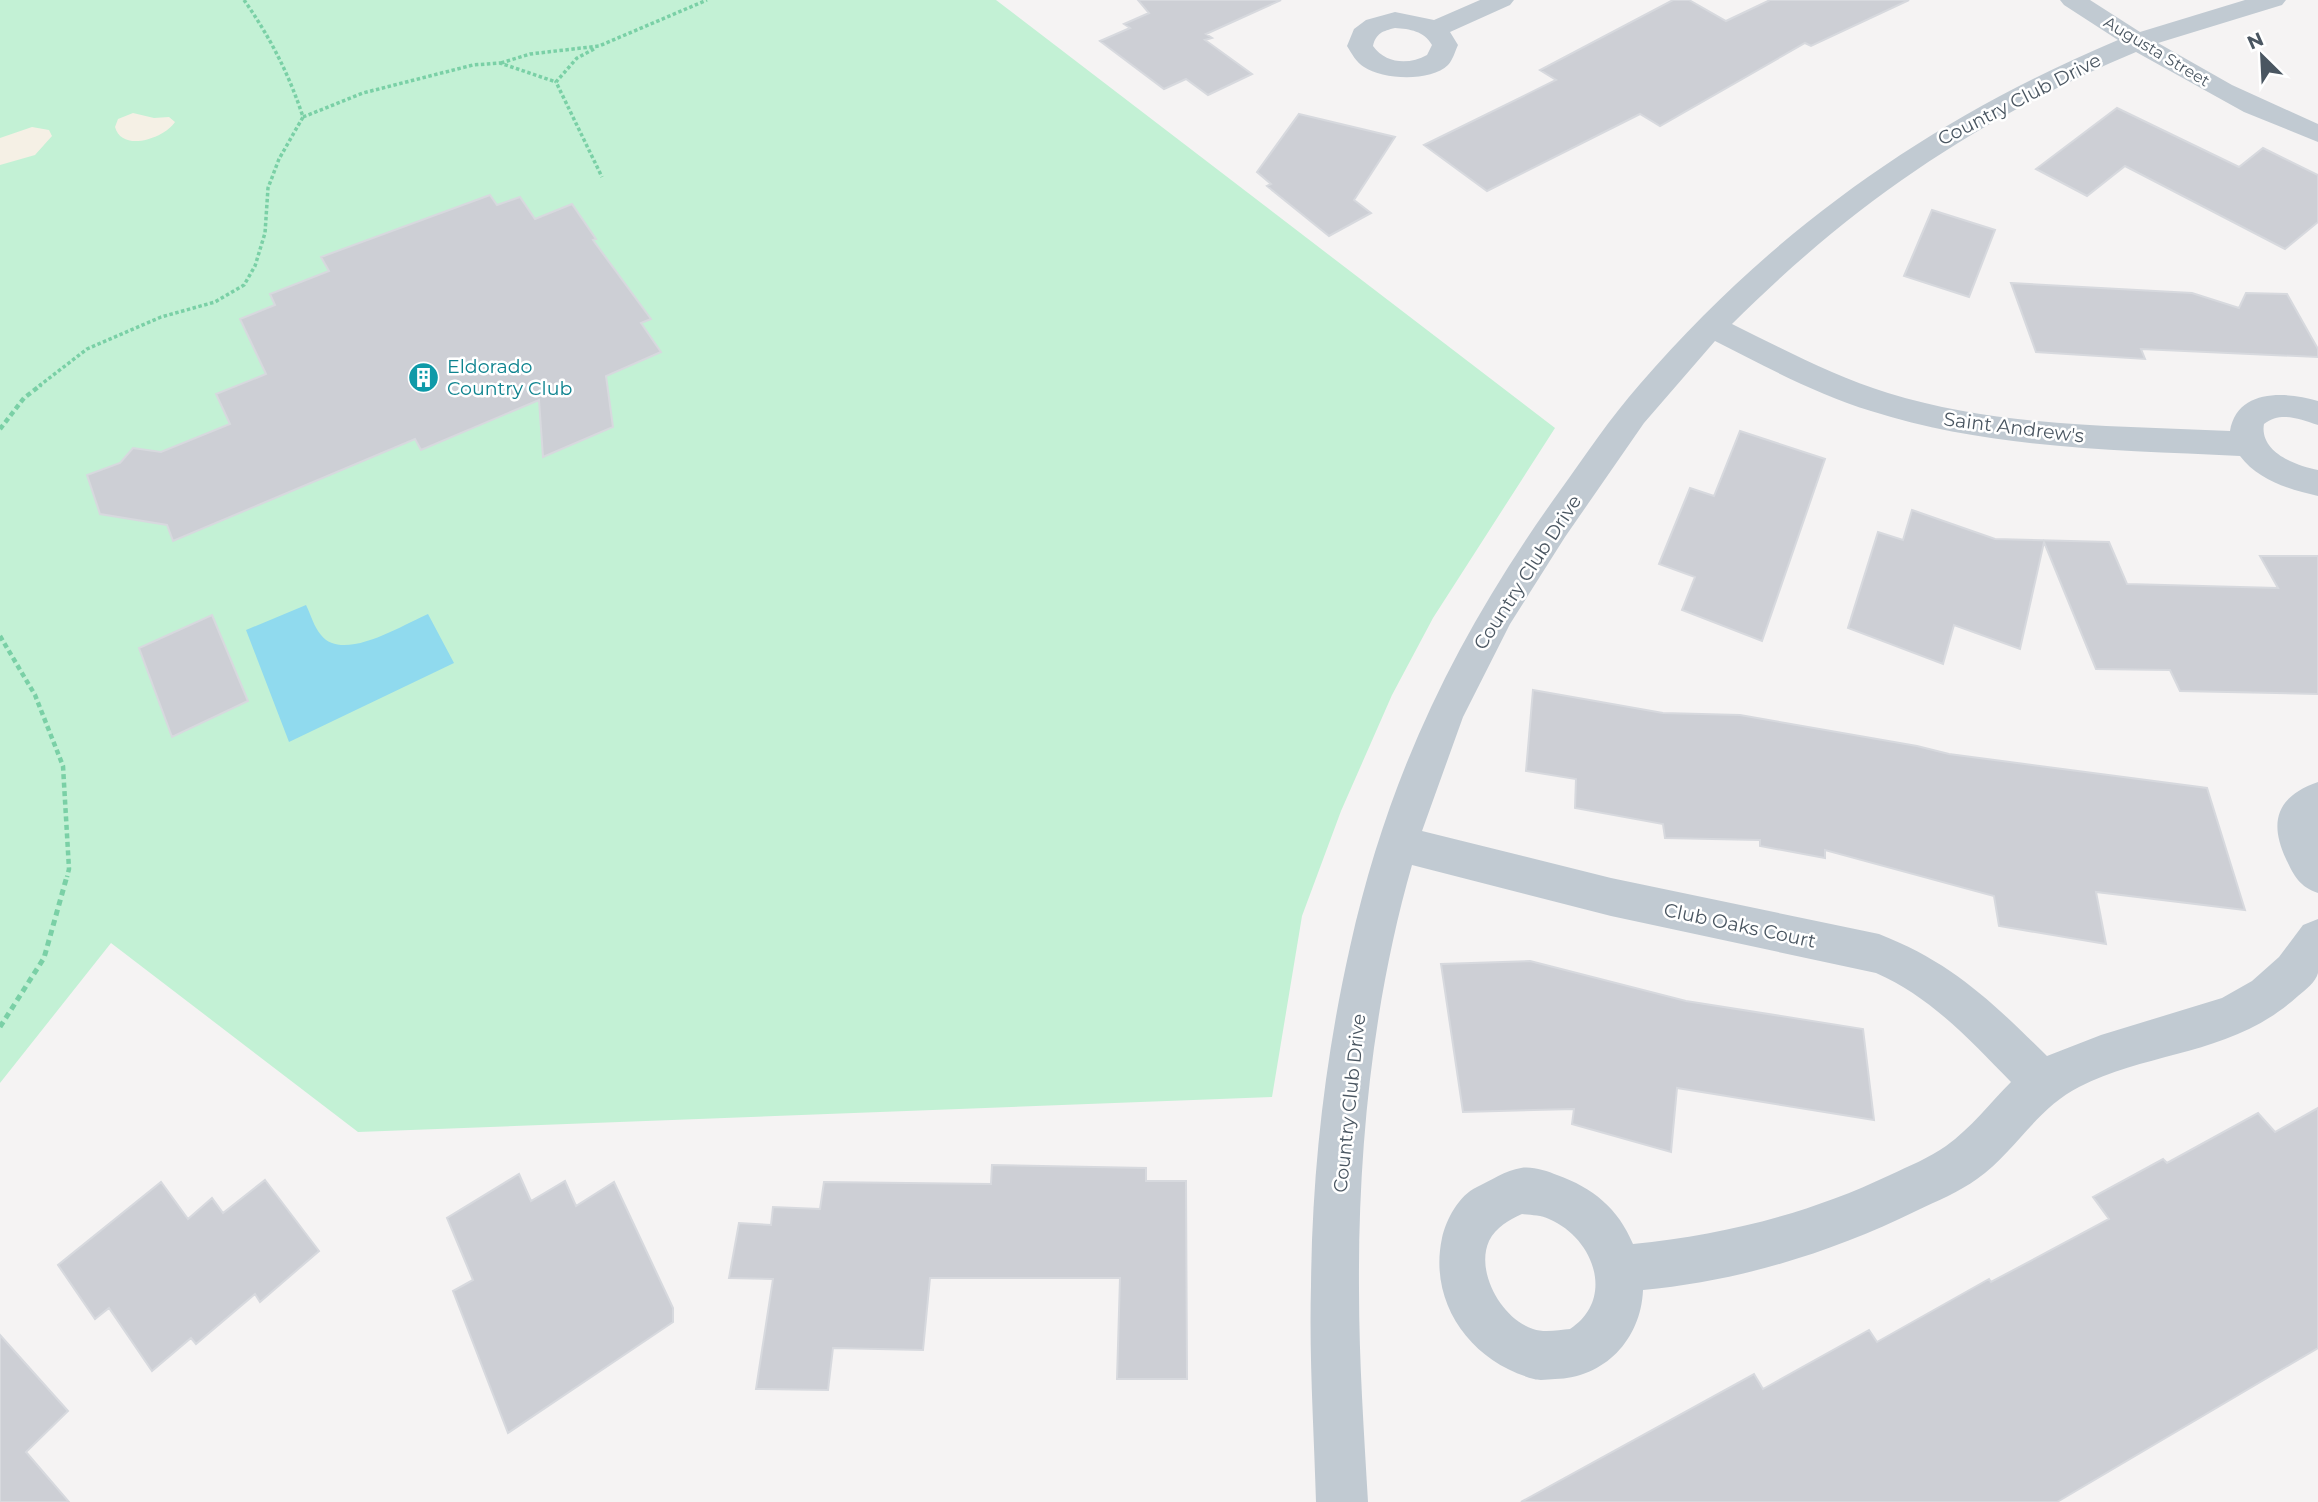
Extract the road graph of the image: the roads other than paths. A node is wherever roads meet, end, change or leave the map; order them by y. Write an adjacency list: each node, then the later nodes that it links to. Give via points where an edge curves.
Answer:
1 (1501, 0): 4 (street)
2 (2073, 0): 5 (street, Augusta Street)
3 (2273, 0): 5 (street, Country Club Drive)
4 (1433, 30)
5 (2137, 42): 6 (street, Augusta Street, via 2252,106); 7 (street, Country Club Drive, via 2002,104 1885,175 1803,239)
6 (2318, 134)
7 (1713, 327): 9 (street, Saint Andrew's, via 1858,395 1936,418 2023,432); 12 (street, Country Club Drive, via 1633,416 1509,595 1457,689)
8 (2318, 413): 9 (street, via 2280,405 2257,410 2246,424)
9 (2251, 444): 10 (street, via 2278,470)
10 (2318, 483)
11 (2318, 799): 13 (street, via 2301,812 2296,828 2305,859)
12 (1398, 843): 15 (street, Club Oaks Court, via 1611,897 1899,961 1939,984); 17 (street, Country Club Drive, via 1356,1026 1343,1142 1335,1259)
13 (2318, 875)
14 (2318, 939): 15 (street, via 2291,974 2242,1011 2213,1025 2091,1059)
15 (2042, 1082): 16 (street, via 1967,1159 1885,1202 1791,1237 1731,1253)
16 (1619, 1269)
17 (1342, 1502)

